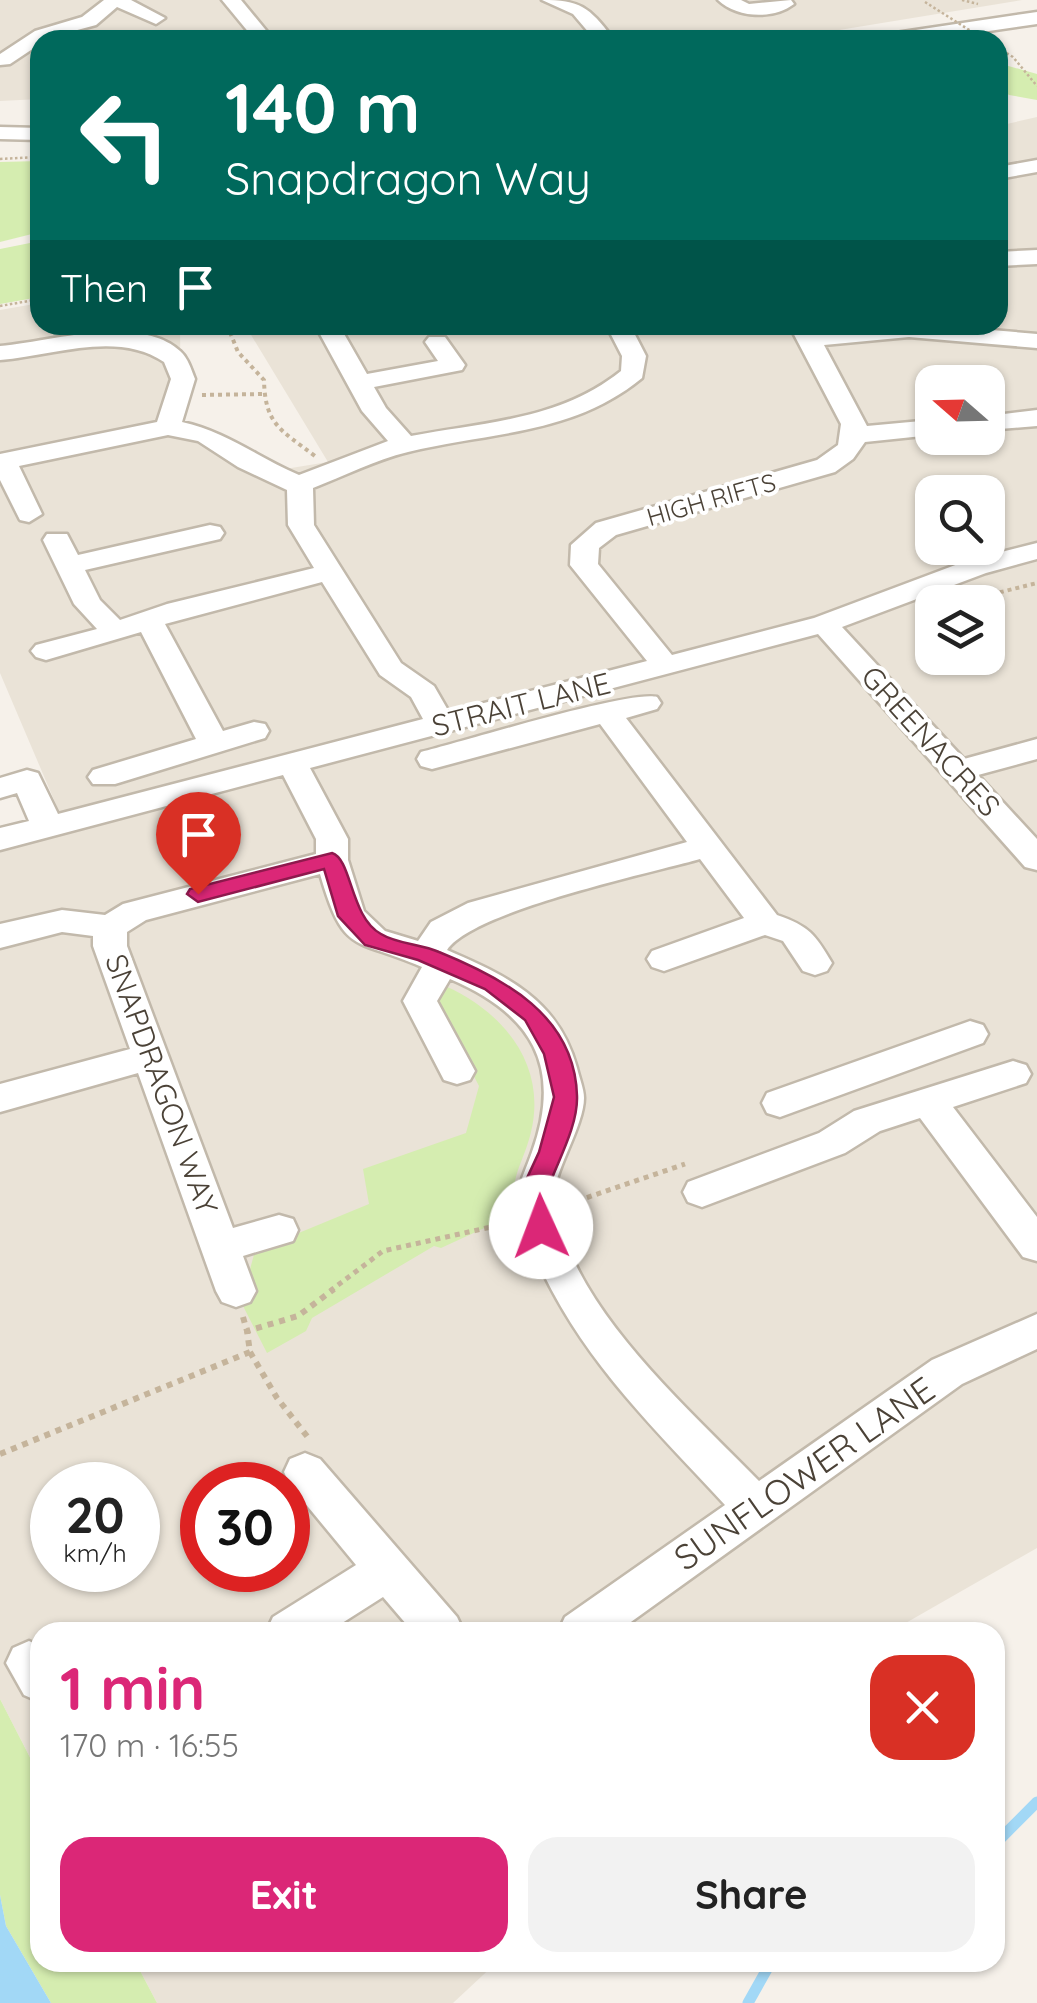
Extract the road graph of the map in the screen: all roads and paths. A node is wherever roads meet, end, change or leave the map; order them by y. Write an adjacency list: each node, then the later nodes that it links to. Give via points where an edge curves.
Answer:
1 (116, 0): 7 (street); 9 (street, via 89,20)
2 (231, 0): 10 (street)
3 (552, 0): 11 (street, via 579,10)
4 (727, 0): 6 (street, via 746,10)
5 (924, 1): 13 (path, bridge)
6 (785, 4)
7 (156, 18)
8 (1037, 18): 12 (street)
9 (55, 30)
10 (256, 30)
11 (596, 30)
12 (957, 30)
13 (970, 30)
14 (30, 42): 16 (street)
15 (1008, 54): 18 (path)
16 (1, 60): 17 (street)
17 (30, 63)
18 (1037, 86)
19 (0, 123): 20 (street)
20 (30, 124)
21 (0, 133): 22 (street)
22 (30, 134)
23 (30, 158): 24 (path)
24 (0, 159)
25 (1037, 166): 26 (street)
26 (1008, 171)
27 (1037, 256): 28 (street)
28 (1008, 258)
29 (30, 301): 30 (path)
30 (0, 306)
31 (232, 335): 41 (path, via 264,380)
32 (333, 335): 39 (street)
33 (623, 335): 47 (street, via 634,373 592,404 544,420)
34 (806, 335): 46 (street)
35 (1006, 335): 36 (street)
36 (1037, 341)
37 (437, 342): 39 (street, via 453,365)
38 (0, 354): 40 (street, via 95,340 150,344 173,357 183,379)
39 (360, 383): 47 (street)
40 (180, 394): 41 (path); 44 (street)
41 (264, 394): 49 (path, via 265,410)
42 (1037, 418): 43 (street)
43 (1005, 421)
44 (168, 427): 48 (street); 50 (street, via 206,435)
45 (915, 430): 46 (street)
46 (856, 435): 61 (street, HIGH RIFTS, via 826,466 606,529 585,545 584,565)
47 (404, 444): 49 (street)
48 (2, 462): 51 (street)
49 (331, 472): 50 (street)
50 (299, 485): 54 (street, via 301,524)
51 (29, 514)
52 (210, 533): 59 (street, via 64,552 88,604)
53 (1037, 551): 58 (street, STRAIT LANE)
54 (330, 572): 57 (street); 64 (street, via 390,669 423,692)
55 (1037, 584): 56 (path)
56 (1005, 592)
57 (148, 620): 59 (street); 66 (street)
58 (824, 624): 61 (street, STRAIT LANE); 70 (street, GREENACRES)
59 (116, 632): 60 (street)
60 (46, 651)
61 (666, 667): 64 (street, STRAIT LANE)
62 (646, 702): 63 (street)
63 (606, 712): 68 (street); 75 (street)
64 (441, 724): 69 (street, STRAIT LANE)
65 (254, 731): 66 (street)
66 (214, 743): 71 (street)
67 (1037, 748): 70 (street)
68 (432, 758)
69 (292, 763): 73 (street, STRAIT LANE); 77 (street, via 332,839)
70 (958, 771): 76 (street, GREENACRES)
71 (104, 776)
72 (0, 788): 73 (street, via 27,780)
73 (47, 826): 74 (street, STRAIT LANE)
74 (0, 839)
75 (708, 846): 78 (street); 81 (street, via 480,911 443,930)
76 (1037, 859)
77 (332, 860): 79 (street, SNAPDRAGON WAY, via 135,912); 81 (street, via 349,916 372,940)
78 (759, 914): 82 (street); 83 (street, via 794,933)
79 (110, 928): 80 (street, via 62,921); 85 (street, SNAPDRAGON WAY, via 110,946)
80 (0, 936)
81 (434, 958): 87 (street, via 420,1001); 103 (street, via 492,983 533,1015 556,1054 566,1097 534,1189 543,1232 613,1356)
82 (664, 959)
83 (816, 963)
84 (970, 1034): 86 (street)
85 (152, 1056): 89 (street); 95 (street, SNAPDRAGON WAY)
86 (874, 1069): 90 (street); 91 (street)
87 (457, 1071)
88 (1013, 1074): 91 (street)
89 (0, 1098)
90 (780, 1103)
91 (900, 1111): 92 (street); 94 (street)
92 (702, 1192)
93 (279, 1230): 95 (street)
94 (1037, 1246)
95 (222, 1247): 96 (street, SNAPDRAGON WAY)
96 (236, 1290)
97 (247, 1331): 99 (path)
98 (1037, 1331): 103 (street, SUNFLOWER LANE, via 947,1372)
99 (250, 1352): 100 (path); 101 (path, via 325,1459)
100 (0, 1454)
101 (310, 1469)
102 (310, 1477): 104 (street)
103 (756, 1507): 107 (street, SUNFLOWER LANE)
104 (387, 1570): 105 (street); 106 (street)
105 (304, 1622)
106 (433, 1622)
107 (594, 1622)

